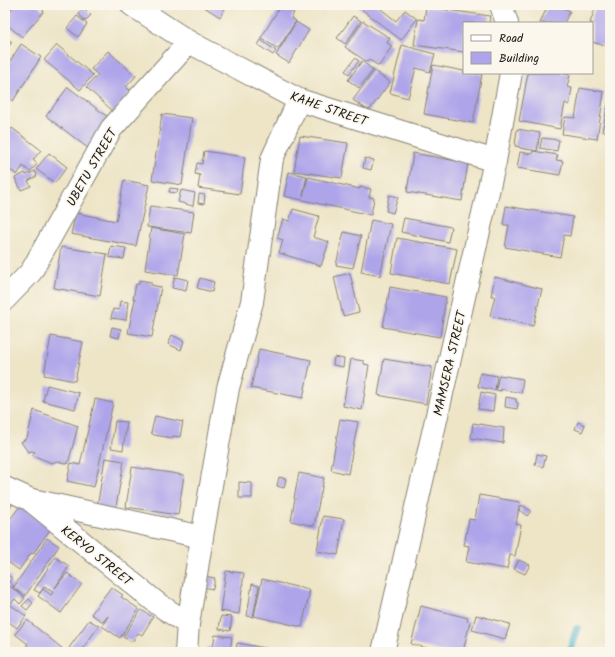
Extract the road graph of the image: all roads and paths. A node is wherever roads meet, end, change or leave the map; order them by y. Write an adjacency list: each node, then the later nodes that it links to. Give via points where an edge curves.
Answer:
1 (132, 5): 4 (street, KAHE STREET)
2 (501, 5): 3 (street)
3 (507, 22)
4 (188, 42): 6 (street, KAHE STREET); 8 (street, UBETU STREET, via 111,129 31,272)
5 (511, 74): 7 (street, MAMSERA STREET)
6 (299, 100): 7 (street, KAHE STREET); 12 (street, via 272,159 252,302 228,388)
7 (495, 161): 15 (street, MAMSERA STREET)
8 (5, 299)
9 (5, 478): 11 (street)
10 (5, 488): 11 (street, KERYO STREET)
11 (29, 500): 12 (street); 13 (street, KERYO STREET, via 158,604)
12 (202, 537): 13 (street)
13 (188, 624): 14 (street)
14 (186, 652)
15 (383, 652)

